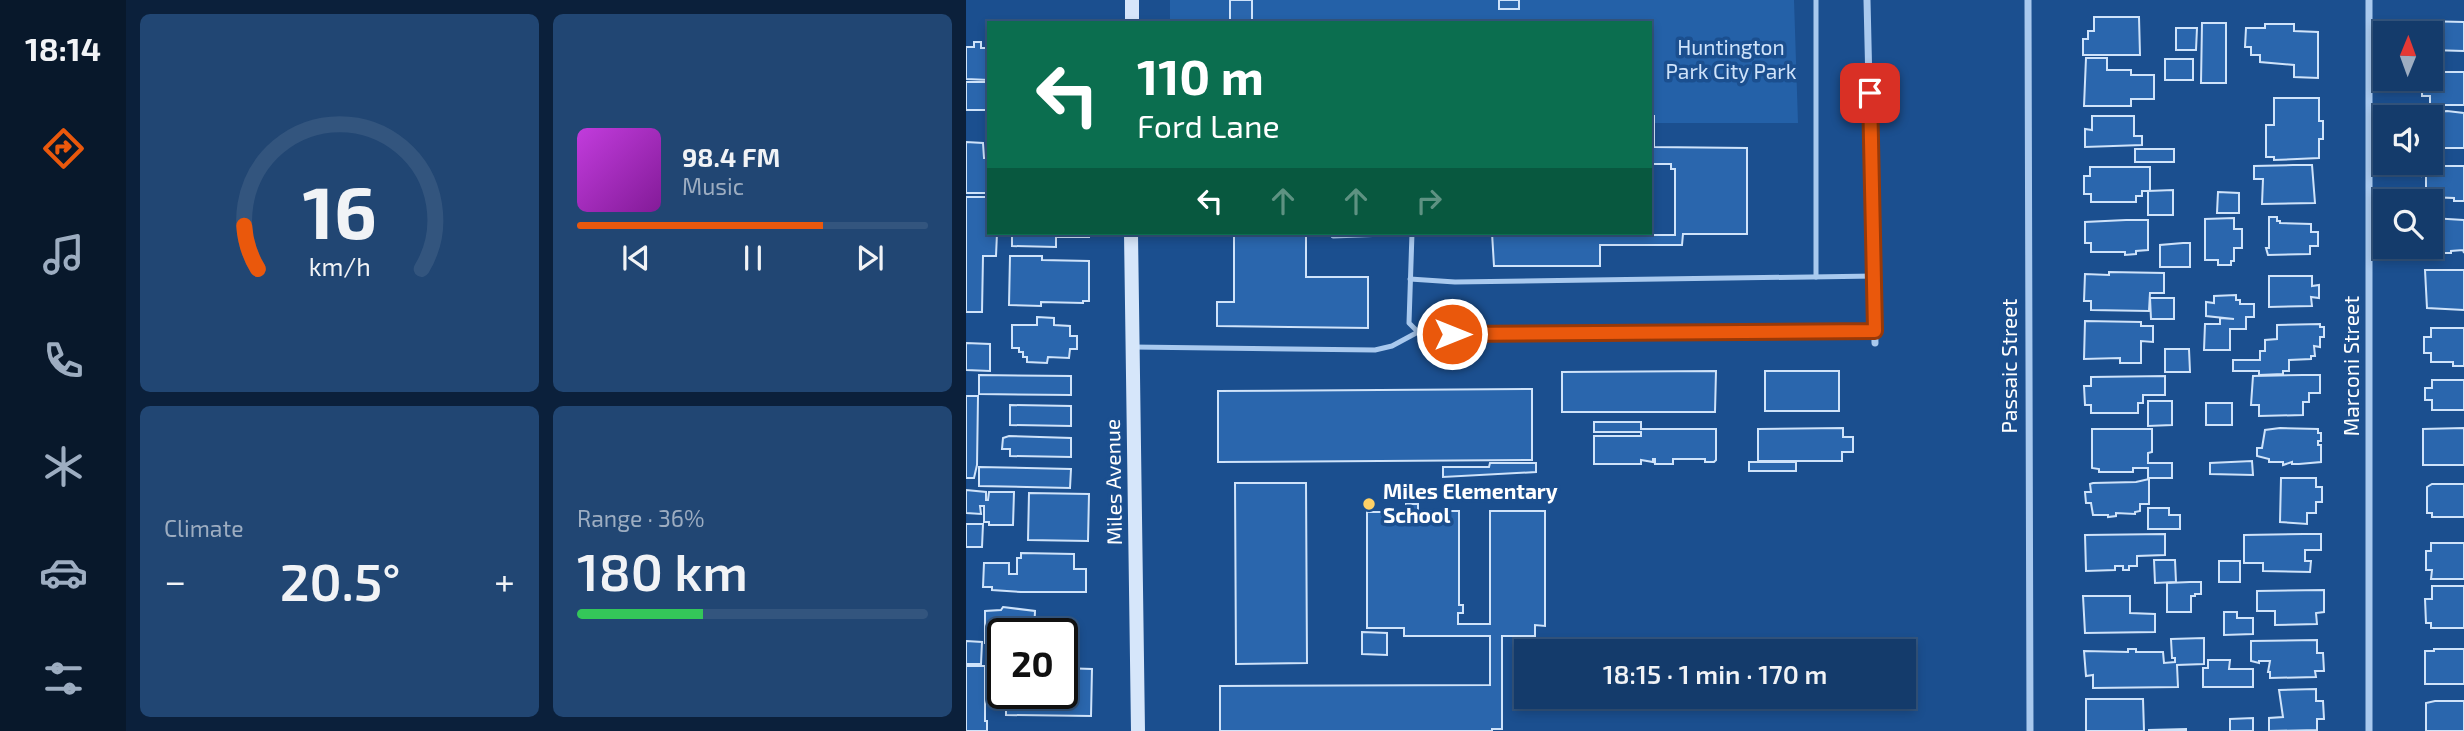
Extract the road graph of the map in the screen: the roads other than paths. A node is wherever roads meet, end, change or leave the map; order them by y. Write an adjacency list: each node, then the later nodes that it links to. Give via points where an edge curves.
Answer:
1 (1132, 0): 6 (main road)
2 (1815, 0): 12 (lane)
3 (1867, 0): 11 (street)
4 (2028, 0): 19 (street, Passaic Street)
5 (2369, 0): 20 (street, Marconi Street)
6 (1132, 21)
7 (1131, 235): 17 (main road, Miles Avenue)
8 (1359, 235): 10 (lane)
9 (1412, 235): 13 (lane)
10 (1333, 236)
11 (1875, 276): 12 (lane); 14 (street)
12 (1816, 277): 13 (lane)
13 (1410, 279): 15 (lane, via 1409,323)
14 (1875, 331): 15 (lane); 16 (street)
15 (1418, 332): 17 (lane, via 1375,350)
16 (1875, 343)
17 (1132, 347): 18 (main road, Miles Avenue)
18 (1138, 731)
19 (2030, 731)
20 (2370, 731)

